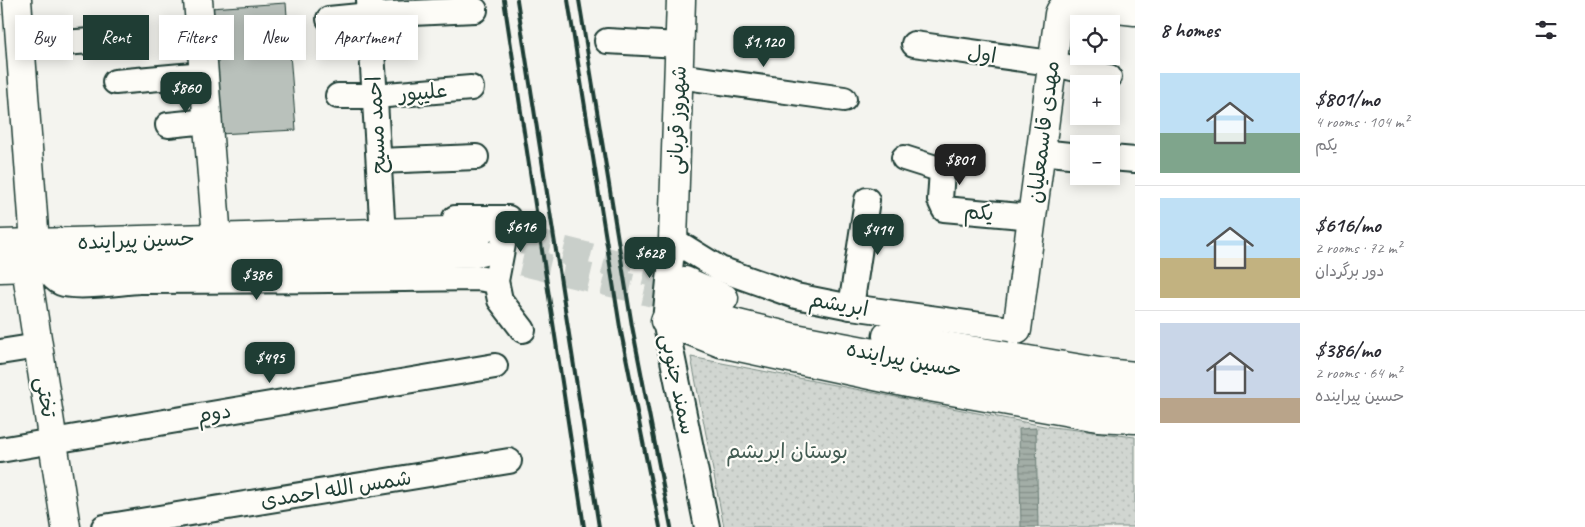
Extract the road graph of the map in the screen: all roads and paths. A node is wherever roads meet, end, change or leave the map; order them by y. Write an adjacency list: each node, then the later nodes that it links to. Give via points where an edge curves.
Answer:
1 (17, 0): 8 (main road, تختی)
2 (198, 0): 15 (main road)
3 (681, 0): 12 (main road, شهروز قربانی)
4 (1059, 3): 7 (main road, مهدی قاسمعلیان); 14 (main road, مهدی قاسمعلیان, via 1061,8)
5 (370, 8): 6 (street); 9 (street); 21 (street, احمد مسیح)
6 (475, 10)
7 (1135, 12)
8 (18, 15)
9 (344, 15)
10 (607, 41): 12 (street)
11 (914, 44): 14 (street, اول)
12 (679, 45): 17 (main road, شهروز قربانی)
13 (20, 60): 39 (main road, تختی)
14 (1051, 63): 16 (street, اول); 25 (main road, مهدی قاسمعلیان)
15 (204, 74): 18 (street); 23 (main road)
16 (1101, 75)
17 (678, 76): 22 (street); 36 (main road, شهروز قربانی)
18 (115, 82)
19 (471, 88): 21 (street, علیپور)
20 (338, 96): 21 (street, علیپور)
21 (375, 96): 31 (street, احمد مسیح)
22 (844, 99)
23 (208, 122): 24 (street); 35 (main road)
24 (168, 126)
25 (1041, 152): 26 (street); 33 (main road, مهدی قاسمعلیان)
26 (1070, 155)
27 (476, 157): 31 (street)
28 (904, 158): 33 (street, یکم, via 942,170 940,200 944,209)
29 (1120, 159): 30 (street)
30 (1135, 160)
31 (379, 161): 34 (street, احمد مسیح)
32 (867, 200): 42 (street)
33 (1032, 217): 44 (main road, مهدی قاسمعلیان)
34 (382, 219): 35 (street); 40 (street, via 508,218)
35 (216, 226): 39 (street, via 138,226)
36 (673, 240): 41 (street, سمند جنوبی); 42 (street, ابریشم, via 720,269 796,296)
37 (481, 241): 39 (main road, حسین پیراینده)
38 (0, 244): 39 (main road, حسین پیراینده)
39 (26, 261): 40 (street, via 61,283 78,285 477,278); 45 (main road, تختی)
40 (496, 281): 43 (street, via 500,300)
41 (676, 300): 48 (main road, حسین پیراینده, via 737,304 799,319 967,350); 49 (main road, حسین پیراینده, via 730,322 795,338); 50 (main road, via 721,343 913,384 1098,418); 56 (street, سمند جنوبی)
42 (851, 306): 44 (street, ابریشم)
43 (523, 330)
44 (1017, 330)
45 (38, 346): 46 (street); 51 (main road, تختی)
46 (0, 352)
47 (495, 366): 51 (street, دوم)
48 (1135, 376)
49 (1135, 400)
50 (1135, 419)
51 (52, 440): 52 (street, دوم); 54 (main road, تختی)
52 (0, 450)
53 (509, 461): 55 (street, شمس الله احمدی)
54 (66, 527)
55 (104, 527)
56 (707, 527)

